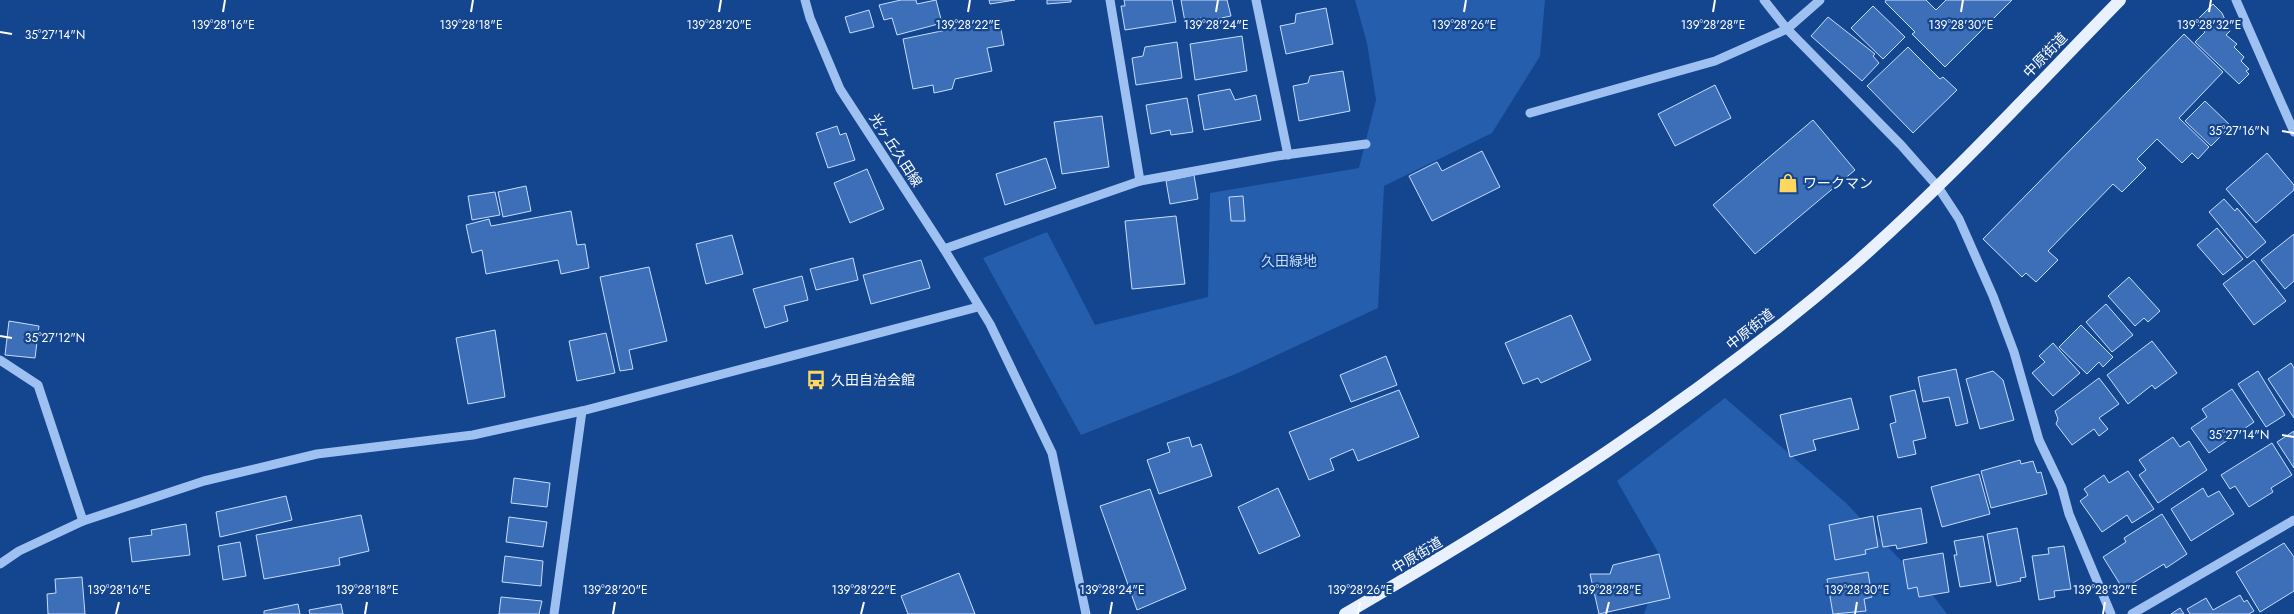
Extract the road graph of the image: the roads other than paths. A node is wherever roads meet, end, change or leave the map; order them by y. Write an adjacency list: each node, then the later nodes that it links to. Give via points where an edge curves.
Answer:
1 (805, 0): 15 (street, 光ヶ丘久田線, via 840,89)
2 (1110, 0): 13 (street)
3 (1256, 0): 12 (street)
4 (1764, 0): 8 (street)
5 (1820, 0): 8 (street)
6 (2120, 0): 14 (main road, 中原街道)
7 (2236, 0): 10 (street)
8 (1787, 29): 9 (street, via 1715,61); 14 (street)
9 (1530, 113)
10 (2294, 132)
11 (1366, 144): 12 (street)
12 (1288, 155): 13 (street)
13 (1140, 181): 15 (street)
14 (1938, 187): 24 (main road, 中原街道, via 1850,267 1698,388 1614,448 1442,558); 25 (street, via 1959,219 1993,296 2014,352 2039,440 2062,488 2069,514)
15 (944, 249): 16 (street, 光ヶ丘久田線)
16 (978, 307): 18 (street); 23 (street, 光ヶ丘久田線, via 990,324 1052,453)
17 (0, 360): 19 (street, via 38,385)
18 (582, 411): 19 (street, via 473,434 317,454 204,481); 22 (street)
19 (83, 520): 21 (street, via 19,551)
20 (2293, 522): 26 (street)
21 (0, 564)
22 (554, 614)
23 (1086, 614)
24 (1346, 614)
25 (2111, 614)
26 (2132, 614)

